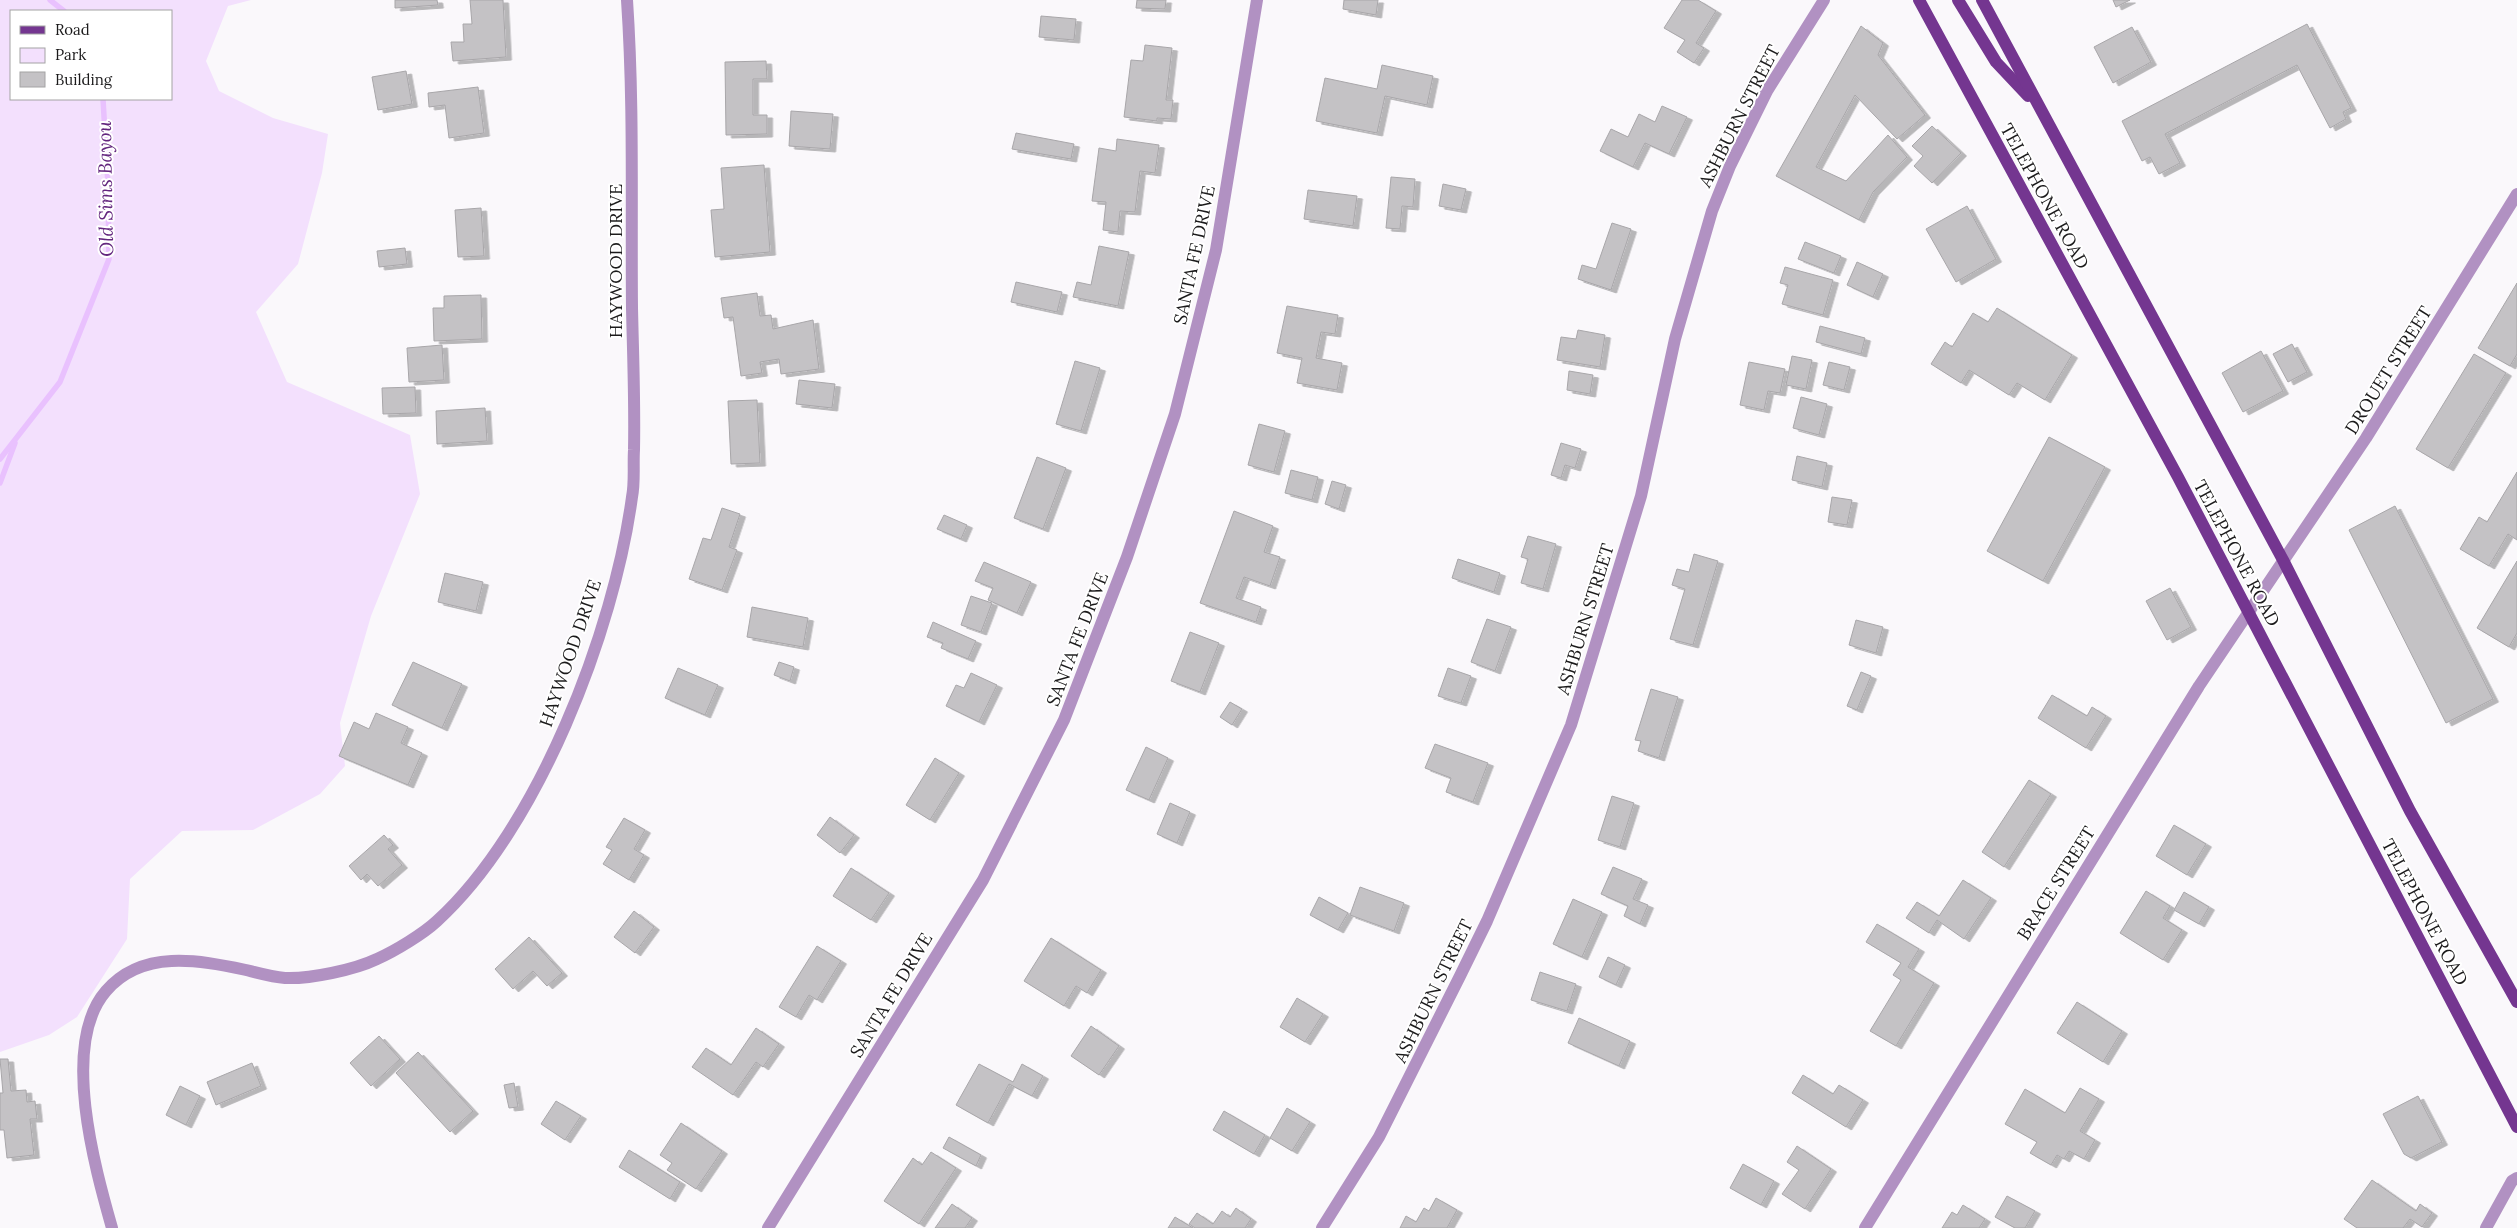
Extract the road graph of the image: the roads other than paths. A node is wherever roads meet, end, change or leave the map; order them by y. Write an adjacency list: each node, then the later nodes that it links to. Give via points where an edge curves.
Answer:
1 (627, 0): 14 (street, HAYWOOD DRIVE, via 632,73 633,495 608,609 573,709 534,790 488,864 435,924 383,956 330,973 284,978 216,964 167,961 134,967 105,992 90,1021 84,1060 85,1106 92,1155)
2 (1256, 0): 15 (street, SANTA FE DRIVE, via 1216,250 1175,414 1126,557 1064,720 982,880)
3 (1824, 0): 16 (street, ASHBURN STREET, via 1767,91 1712,211 1675,339 1640,496 1571,725 1460,976 1379,1137)
4 (1918, 0): 10 (main road, TELEPHONE ROAD)
5 (1958, 0): 7 (main road, via 1996,62)
6 (1982, 0): 7 (main road, TELEPHONE ROAD)
7 (2040, 109): 9 (main road, TELEPHONE ROAD)
8 (2517, 194): 9 (street, DROUET STREET, via 2366,438)
9 (2283, 560): 10 (street, BRACE STREET); 11 (main road, TELEPHONE ROAD, via 2410,811)
10 (2248, 612): 12 (main road, TELEPHONE ROAD); 17 (street, BRACE STREET, via 2104,838)
11 (2517, 1002)
12 (2517, 1127)
13 (2517, 1178): 18 (street)
14 (112, 1228)
15 (768, 1228)
16 (1322, 1228)
17 (1865, 1228)
18 (2486, 1228)

